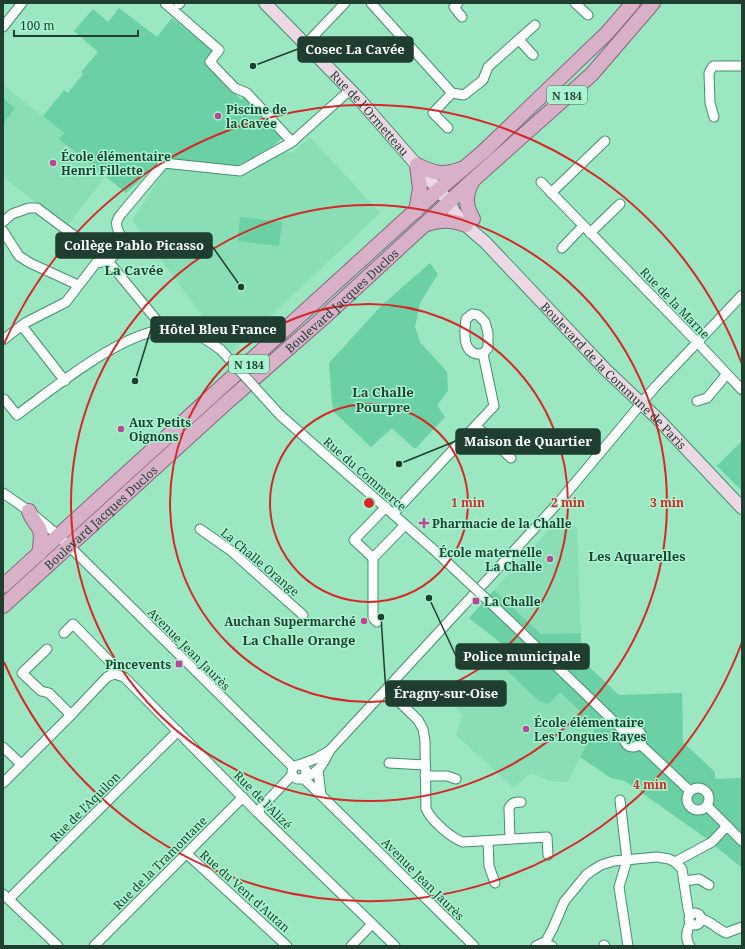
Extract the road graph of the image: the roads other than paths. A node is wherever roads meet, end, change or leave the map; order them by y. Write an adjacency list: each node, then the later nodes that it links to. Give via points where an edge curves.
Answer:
1 (22, 3): 13 (street)
2 (166, 3): 23 (street, via 219,50 210,62 235,88 247,93)
3 (265, 3): 15 (street, Rue de l'Ormetteau)
4 (345, 3): 15 (street)
5 (371, 3): 19 (street)
6 (458, 3): 11 (street, via 454,7)
7 (575, 3): 10 (street)
8 (632, 3): 25 (main road, Boulevard Jacques Duclos / N 184, via 602,38)
9 (654, 3): 26 (main road, Boulevard Jacques Duclos / N 184, via 592,74)
10 (588, 16)
11 (462, 17)
12 (535, 25): 14 (street)
13 (3, 27)
14 (519, 40): 16 (street); 19 (street, via 488,67 482,80 464,95)
15 (306, 44): 18 (street, Rue de l'Ormetteau)
16 (533, 55)
17 (742, 66): 20 (street, via 715,66 711,69 710,103)
18 (350, 90): 23 (street); 24 (street, Rue de l'Ormetteau)
19 (452, 93): 21 (street, via 433,113)
20 (714, 117)
21 (448, 128)
22 (605, 141): 29 (street)
23 (292, 142): 40 (street, via 240,170 164,163 117,221 121,242 115,256)
24 (417, 165): 25 (main road, via 441,174); 28 (street, Rue de l'Ormetteau); 32 (main road, via 420,188)
25 (465, 167): 28 (main road, Boulevard Jacques Duclos / N 184); 30 (main road, N 184)
26 (473, 180): 30 (main road, Boulevard Jacques Duclos / N 184); 34 (main road, via 466,200)
27 (541, 182): 29 (street, Rue de la Marne)
28 (438, 190): 30 (street, Rue de l'Ormetteau); 32 (main road, Boulevard Jacques Duclos / N 184); 35 (main road, N 184, via 436,201)
29 (550, 192): 36 (street, Rue de la Marne)
30 (449, 202): 34 (street, Boulevard de la Commune de Paris, via 453,211); 35 (main road, Boulevard Jacques Duclos / N 184)
31 (620, 204): 38 (street)
32 (416, 211): 60 (main road, Boulevard Jacques Duclos / N 184)
33 (3, 222): 40 (street, via 12,214 29,208 38,208)
34 (469, 222): 35 (main road, via 445,220); 53 (street, Boulevard de la Commune de Paris, via 606,370)
35 (424, 225): 65 (main road, Boulevard Jacques Duclos / N 184, via 226,403)
36 (583, 226): 38 (street, Rue de la Marne); 39 (street)
37 (3, 231): 41 (street, via 19,256)
38 (590, 233): 46 (street, Rue de la Marne)
39 (562, 248)
40 (108, 261): 41 (street, via 96,263); 44 (street)
41 (78, 285): 43 (street, via 66,302)
42 (742, 295): 46 (street)
43 (22, 326): 45 (street); 49 (street)
44 (164, 330): 49 (street, Rue du Commerce, via 134,338 95,359); 57 (street, Rue du Commerce, bridge, via 171,328 198,334 221,350 280,415)
45 (3, 340)
46 (697, 342): 48 (street, Rue de la Marne); 53 (street)
47 (483, 354): 54 (street, via 494,406)
48 (727, 374): 50 (street, Rue de la Marne); 52 (street, via 707,398)
49 (65, 381): 51 (street, Rue du Commerce, via 16,415)
50 (742, 390)
51 (3, 400)
52 (697, 401)
53 (642, 404): 58 (street, Boulevard de la Commune de Paris); 76 (street, via 559,502)
54 (476, 426): 55 (street); 61 (street)
55 (511, 458)
56 (3, 494): 59 (street, Avenue Jean Jaurès)
57 (386, 508): 61 (street, Rue du Commerce); 67 (street, via 354,540)
58 (742, 508)
59 (29, 512): 64 (street, Avenue Jean Jaurès); 66 (main road, via 41,533)
60 (85, 513): 64 (main road, Boulevard Jacques Duclos / N 184); 65 (main road, N 184, via 77,531)
61 (393, 514): 62 (street, Rue du Commerce)
62 (405, 525): 67 (street); 79 (street, Rue du Commerce, bridge)
63 (200, 529): 71 (street, La Challe Orange, via 230,550)
64 (59, 536): 65 (street, Avenue Jean Jaurès); 66 (main road, Boulevard Jacques Duclos / N 184); 68 (main road, N 184)
65 (74, 548): 68 (main road, Boulevard Jacques Duclos / N 184); 86 (street, Avenue Jean Jaurès)
66 (39, 554): 69 (main road, Boulevard Jacques Duclos / N 184)
67 (373, 558): 72 (street, via 374,618)
68 (45, 568): 70 (main road, Boulevard Jacques Duclos / N 184)
69 (3, 586)
70 (3, 606)
71 (303, 615)
72 (377, 622)
73 (64, 633): 75 (street, via 73,624 111,663)
74 (47, 649): 77 (street, via 22,673 41,691 49,693)
75 (114, 674): 77 (street, via 106,677); 78 (street, Rue de l'Alizé, via 124,677)
76 (387, 690): 82 (street); 85 (street, via 420,722 424,736)
77 (71, 715): 84 (street)
78 (178, 732): 94 (street, Rue de l'Alizé); 110 (street, Rue de l'Aquilon)
79 (626, 733): 80 (street, via 624,741 628,745 634,747); 80 (street, via 632,729 639,731 642,737)
80 (640, 744): 92 (street)
81 (3, 747): 84 (street)
82 (330, 750): 86 (street); 87 (street)
83 (389, 763): 85 (street)
84 (21, 764): 91 (street)
85 (425, 765): 88 (street)
86 (295, 769): 89 (street, via 297,779); 98 (street)
87 (318, 770): 89 (street); 93 (street)
88 (425, 776): 90 (street, via 447,776); 101 (street, via 426,809 432,818 463,842)
89 (303, 778): 93 (street, Avenue Jean Jaurès)
90 (456, 779)
91 (3, 782)
92 (690, 791): 97 (street, via 698,788 706,791 709,798); 97 (street, via 686,801 688,806 697,811)
93 (321, 795): 120 (street, Avenue Jean Jaurès)
94 (243, 797): 98 (street, Rue de l'Alizé); 103 (street, Rue de la Tramontane)
95 (620, 800): 105 (street)
96 (521, 802): 100 (street, via 514,802 509,808)
97 (707, 806): 99 (street)
98 (257, 812): 112 (street, Rue de l'Alizé)
99 (727, 826): 102 (street); 106 (street, via 712,842)
100 (510, 839): 101 (street); 104 (street, via 547,837)
101 (488, 840): 108 (street, via 489,866)
102 (742, 841)
103 (187, 854): 114 (street, Rue du Vent d'Autan); 117 (street, Rue de la Tramontane)
104 (548, 855)
105 (627, 860): 106 (street, via 657,857); 115 (street, via 601,864 586,876 564,902); 122 (street, via 618,887)
106 (675, 862): 107 (street, via 682,869)
107 (684, 881): 109 (street, via 699,879); 111 (street)
108 (495, 883)
109 (709, 885)
110 (6, 896): 116 (street)
111 (690, 919): 113 (street, via 697,913 701,919 709,921 726,933); 123 (street, via 686,934)
112 (372, 924): 118 (street); 119 (street, Rue de l'Alizé)
113 (742, 927)
114 (281, 944)
115 (549, 944): 121 (street, via 540,943)
116 (58, 946)
117 (94, 946)
118 (351, 946)
119 (395, 946)
120 (474, 946)
121 (536, 946)
122 (628, 946)
123 (690, 946)

